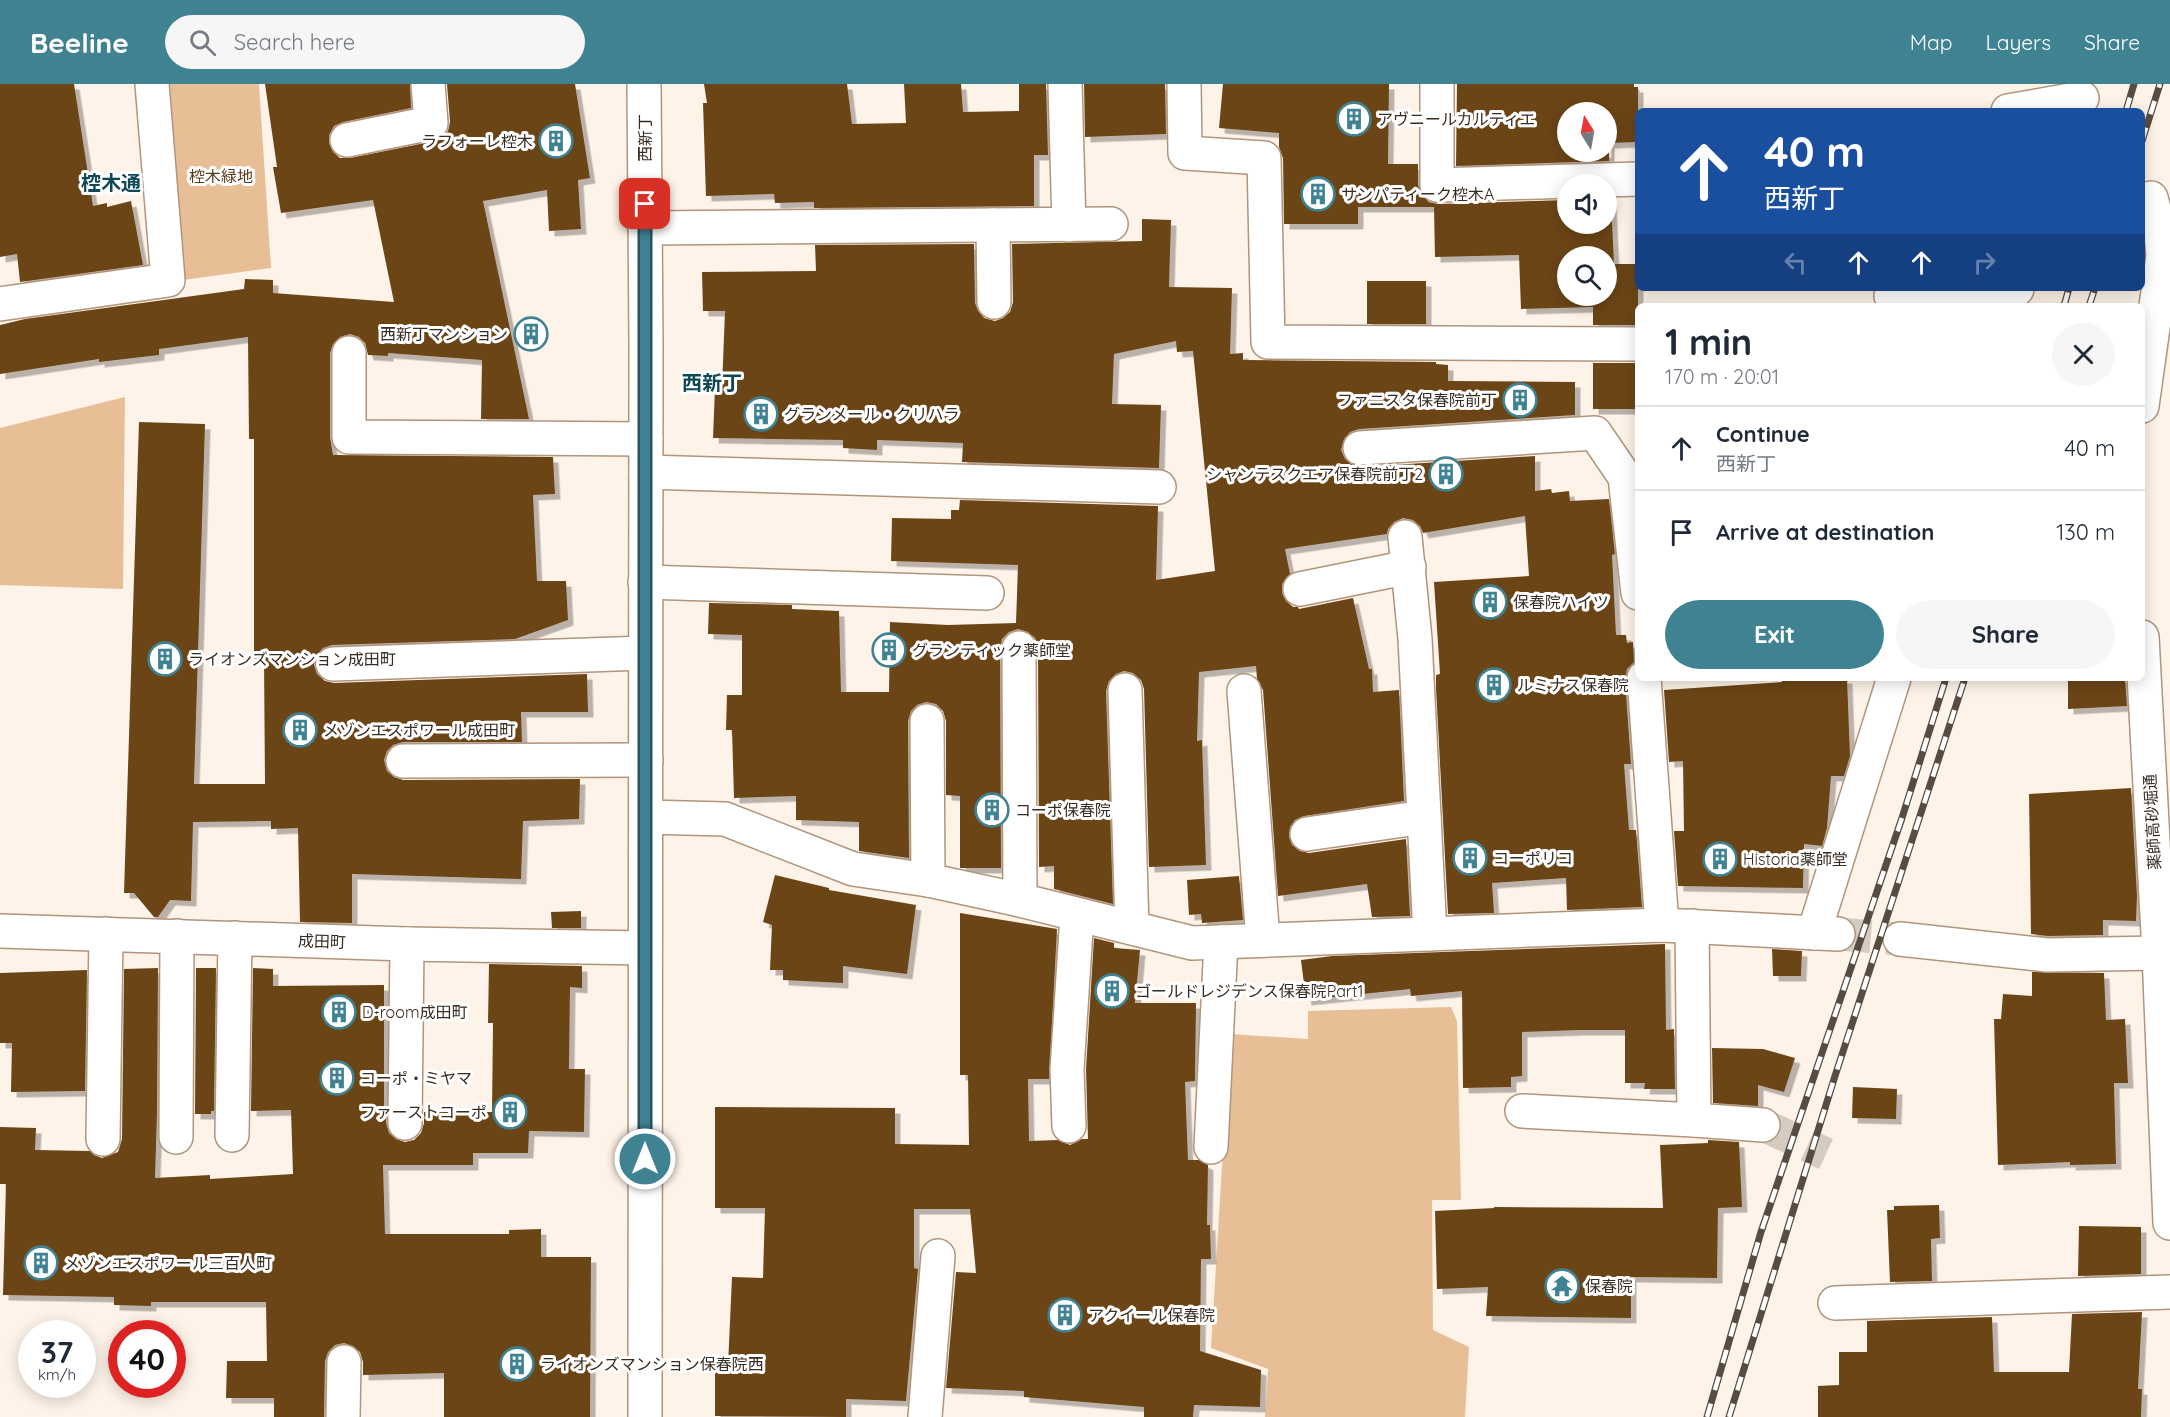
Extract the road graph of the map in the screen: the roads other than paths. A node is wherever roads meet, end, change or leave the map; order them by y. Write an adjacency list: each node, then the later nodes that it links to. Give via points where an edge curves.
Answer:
1 (152, 84): 19 (street, via 168,280)
2 (428, 84): 9 (street, via 431,123)
3 (644, 84): 15 (street, 西新丁)
4 (1065, 84): 14 (street)
5 (1184, 84): 20 (street, via 1185,153 1264,158 1268,342)
6 (1437, 84): 10 (street, via 1437,185)
7 (2086, 98): 8 (street)
8 (2026, 108)
9 (347, 140)
10 (1635, 179)
11 (2151, 198): 22 (street, via 2162,234 2163,256)
12 (1111, 224): 14 (street)
13 (993, 225): 14 (street); 15 (street); 18 (street)
14 (1069, 225)
15 (645, 228): 24 (street, 西新丁)
16 (1935, 291): 17 (street)
17 (1891, 296)
18 (994, 302)
19 (0, 304)
20 (1635, 344)
21 (349, 353): 24 (street, via 349,436)
22 (2158, 353): 23 (street)
23 (2145, 396)
24 (646, 440): 26 (street, 西新丁)
25 (1360, 447): 28 (street, via 1595,433 1625,477)
26 (646, 472): 27 (street); 29 (street, 西新丁)
27 (1159, 487)
28 (1635, 540)
29 (645, 582): 31 (street); 33 (street, 西新丁)
30 (1300, 589): 44 (street, via 1407,552)
31 (987, 593)
32 (1019, 648): 47 (street)
33 (645, 653): 34 (street); 41 (street, 西新丁)
34 (333, 664)
35 (1644, 681): 49 (street)
36 (1893, 681): 49 (street, via 1826,933)
37 (2144, 681): 61 (street, 薬師高砂堀通)
38 (1125, 690): 50 (street)
39 (1244, 692): 57 (street)
40 (927, 721): 46 (street)
41 (646, 759): 42 (street); 43 (street, 西新丁)
42 (404, 761)
43 (645, 817): 46 (street, via 725,819 853,869); 60 (street, 西新丁)
44 (1424, 817): 45 (street); 53 (street)
45 (1307, 834)
46 (928, 880): 47 (street)
47 (1020, 900): 48 (street)
48 (1077, 915): 50 (street); 66 (street, via 1067,1069)
49 (1677, 926): 53 (street); 63 (street)
50 (1132, 928): 58 (street, via 1192,943)
51 (0, 931): 52 (street, 成田町)
52 (106, 934): 54 (street, 成田町); 69 (street)
53 (1430, 934): 57 (street)
54 (177, 936): 55 (street, 成田町); 68 (street)
55 (235, 938): 59 (street, 成田町); 67 (street)
56 (1900, 939): 61 (street, via 2047,955)
57 (1263, 940): 58 (street)
58 (1221, 942): 70 (street)
59 (407, 944): 60 (street, 成田町); 64 (street)
60 (645, 948): 77 (street, 西新丁)
61 (2159, 953): 71 (street, 薬師高砂堀通)
62 (1522, 1112): 63 (street)
63 (1694, 1120): 65 (street)
64 (405, 1123)
65 (1763, 1125)
66 (1069, 1126)
67 (232, 1135)
68 (176, 1137)
69 (103, 1139)
70 (1211, 1147)
71 (2170, 1223)
72 (938, 1256): 78 (street)
73 (2170, 1292): 74 (street)
74 (1835, 1303)
75 (344, 1362): 76 (street)
76 (343, 1417)
77 (645, 1417)
78 (925, 1417)

